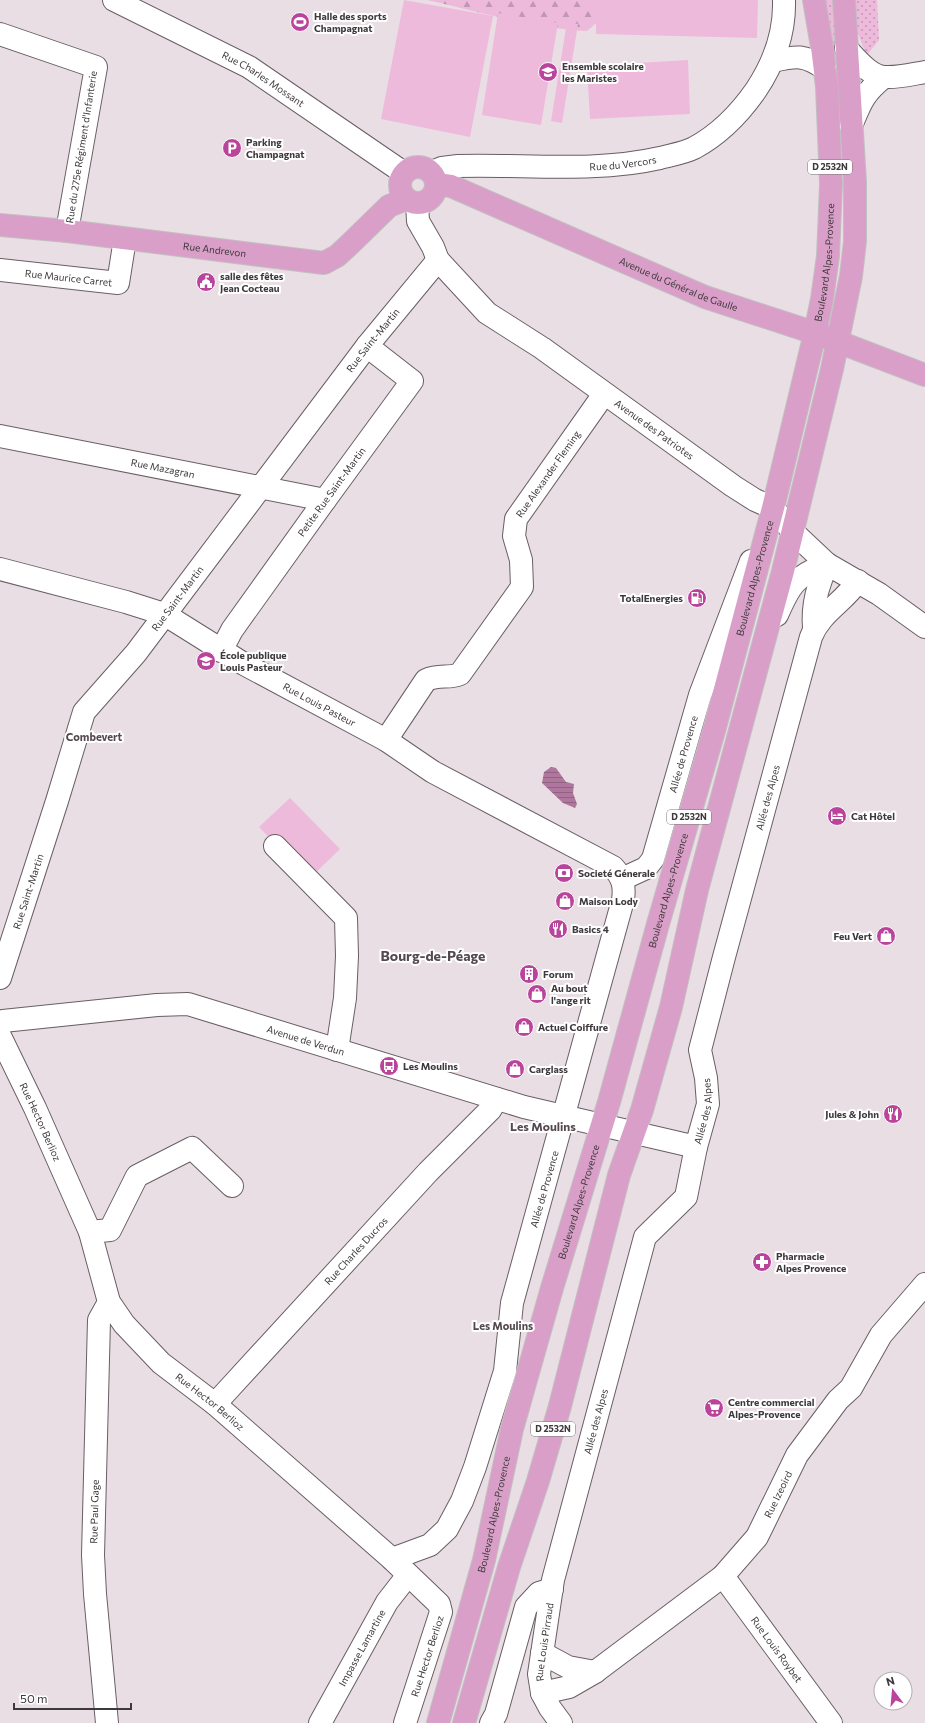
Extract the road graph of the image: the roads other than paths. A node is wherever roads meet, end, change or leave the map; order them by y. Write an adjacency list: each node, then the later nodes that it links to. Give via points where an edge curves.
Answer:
1 (784, 0): 7 (street, Rue du Vercors, via 779,44)
2 (814, 0): 8 (main road, Boulevard Alpes-Provence / D 2532N)
3 (844, 0): 6 (main road, D 2532N)
4 (122, 2): 12 (street, Rue Charles Mossant, via 249,67)
5 (0, 34): 16 (street, Rue du 275e Régiment d'Infanterie, via 96,67)
6 (846, 48): 10 (street, via 866,68); 11 (main road, D 2532N)
7 (773, 61): 8 (street, via 803,57 813,60); 13 (street, Rue du Vercors, via 745,106 711,137 693,148 674,155 637,163 602,166 458,166)
8 (825, 69): 20 (main road, Boulevard Alpes-Provence / D 2532N, via 830,156 830,217 828,256)
9 (925, 72): 10 (street)
10 (884, 77): 11 (street, via 863,98)
11 (851, 126): 21 (main road, D 2532N, via 855,182 855,241 851,276)
12 (404, 173): 13 (main road, via 418,166 423,167); 14 (main road, via 400,189)
13 (435, 178): 14 (main road, via 433,196 429,200); 20 (main road, Avenue du Général de Gaulle, via 705,297)
14 (412, 201): 17 (main road, Rue Andrevon, via 390,206 337,256 324,263); 18 (street, Avenue des Patriotes, via 418,221)
15 (0, 225): 16 (main road, Rue Andrevon)
16 (67, 231): 17 (main road, Rue Andrevon)
17 (125, 239): 19 (street, Rue Maurice Carret, via 118,283)
18 (438, 260): 22 (street, Rue Saint-Martin); 24 (street, Avenue des Patriotes, via 487,313 542,348)
19 (0, 270)
20 (815, 333): 21 (main road, Avenue du Général de Gaulle); 28 (main road, Boulevard Alpes-Provence / D 2532N)
21 (837, 341): 23 (main road, Avenue du Général de Gaulle); 30 (main road, D 2532N)
22 (367, 346): 26 (street, Rue Saint-Martin); 27 (street, Petite Rue Saint-Martin, via 412,381)
23 (925, 375)
24 (604, 394): 28 (street, Avenue des Patriotes, via 733,486); 39 (street, Rue Alexander Fleming, via 516,519 514,536 520,560 522,587 460,674 435,676 426,680)
25 (0, 436): 26 (street, Rue Mazagran)
26 (260, 486): 27 (street, Rue Mazagran); 34 (street, Rue Saint-Martin)
27 (325, 500): 38 (street, Petite Rue Saint-Martin, via 232,630)
28 (773, 508): 29 (main road, Boulevard Alpes-Provence / D 2532N); 30 (street, Avenue des Patriotes)
29 (767, 531): 41 (street, Allée de Provence, via 753,555 700,695 653,858 646,868); 47 (main road, Boulevard Alpes-Provence / D 2532N, via 714,731)
30 (793, 532): 31 (street, Avenue des Patriotes); 37 (main road, D 2532N)
31 (826, 564): 33 (street, Avenue des Patriotes); 36 (street, Allée des Alpes, via 812,612); 37 (street, via 807,572 788,590)
32 (0, 569): 34 (street, Rue Louis Pasteur)
33 (858, 581): 35 (street, Avenue des Patriotes); 36 (street, Allée des Alpes)
34 (164, 614): 38 (street, Rue Louis Pasteur); 42 (street, Rue Saint-Martin, via 136,653 84,712)
35 (925, 627)
36 (814, 628): 49 (street, Allée des Alpes, via 700,1050 708,1104)
37 (764, 642): 48 (main road, D 2532N, via 697,890 671,1007)
38 (221, 650): 39 (street, Rue Louis Pasteur)
39 (386, 740): 41 (street, Rue Louis Pasteur, via 433,772 613,867)
40 (275, 846): 44 (street, via 346,918 345,998)
41 (622, 879): 46 (street, Allée de Provence, via 625,888 623,900)
42 (0, 978)
43 (1, 1024): 44 (street, Avenue de Verdun, via 157,1005 188,1004); 51 (street, Rue Hector Berlioz)
44 (337, 1050): 45 (street, Avenue de Verdun)
45 (497, 1099): 46 (street, Avenue de Verdun); 54 (street, Rue Charles Ducros, via 490,1110 428,1172)
46 (563, 1117): 47 (street, Avenue de Verdun); 55 (street, Allée de Provence, via 512,1303 505,1371 462,1501 447,1529 430,1544)
47 (602, 1126): 48 (street, Avenue de Verdun); 65 (main road, Boulevard Alpes-Provence / D 2532N, via 512,1429 484,1560)
48 (634, 1133): 49 (street); 66 (main road, D 2532N, via 619,1175 560,1406 509,1567)
49 (696, 1147): 58 (street, Allée des Alpes, via 686,1197 645,1237)
50 (232, 1186): 51 (street, via 192,1148 137,1176 110,1230)
51 (90, 1232): 53 (street, Rue Hector Berlioz)
52 (925, 1284): 57 (street, Rue Izeoird, via 882,1335 851,1388 838,1400 797,1455 757,1537)
53 (109, 1302): 54 (street, Rue Hector Berlioz, via 124,1324 161,1362); 62 (street, Rue Paul Gage, via 99,1320 93,1555)
54 (215, 1404): 55 (street, Rue Hector Berlioz)
55 (392, 1559): 56 (street, Rue Hector Berlioz)
56 (408, 1575): 63 (street, Impasse Lamartine, via 387,1602); 64 (street, Rue Hector Berlioz, via 439,1604 441,1612)
57 (723, 1576): 60 (street, Rue Izeoird); 69 (street, Rue Louis Roybet)
58 (552, 1585): 59 (street, Rue Louis Pirraud); 67 (street, via 526,1607 496,1714)
59 (542, 1652): 60 (street, via 568,1667); 61 (street, Rue Louis Pirraud, via 539,1674)
60 (595, 1672): 61 (street, Rue Izeoird, via 569,1687)
61 (542, 1693): 68 (street, Rue Louis Pirraud)
62 (107, 1723)
63 (320, 1723)
64 (405, 1723)
65 (438, 1723)
66 (464, 1723)
67 (491, 1723)
68 (561, 1723)
69 (830, 1723)

